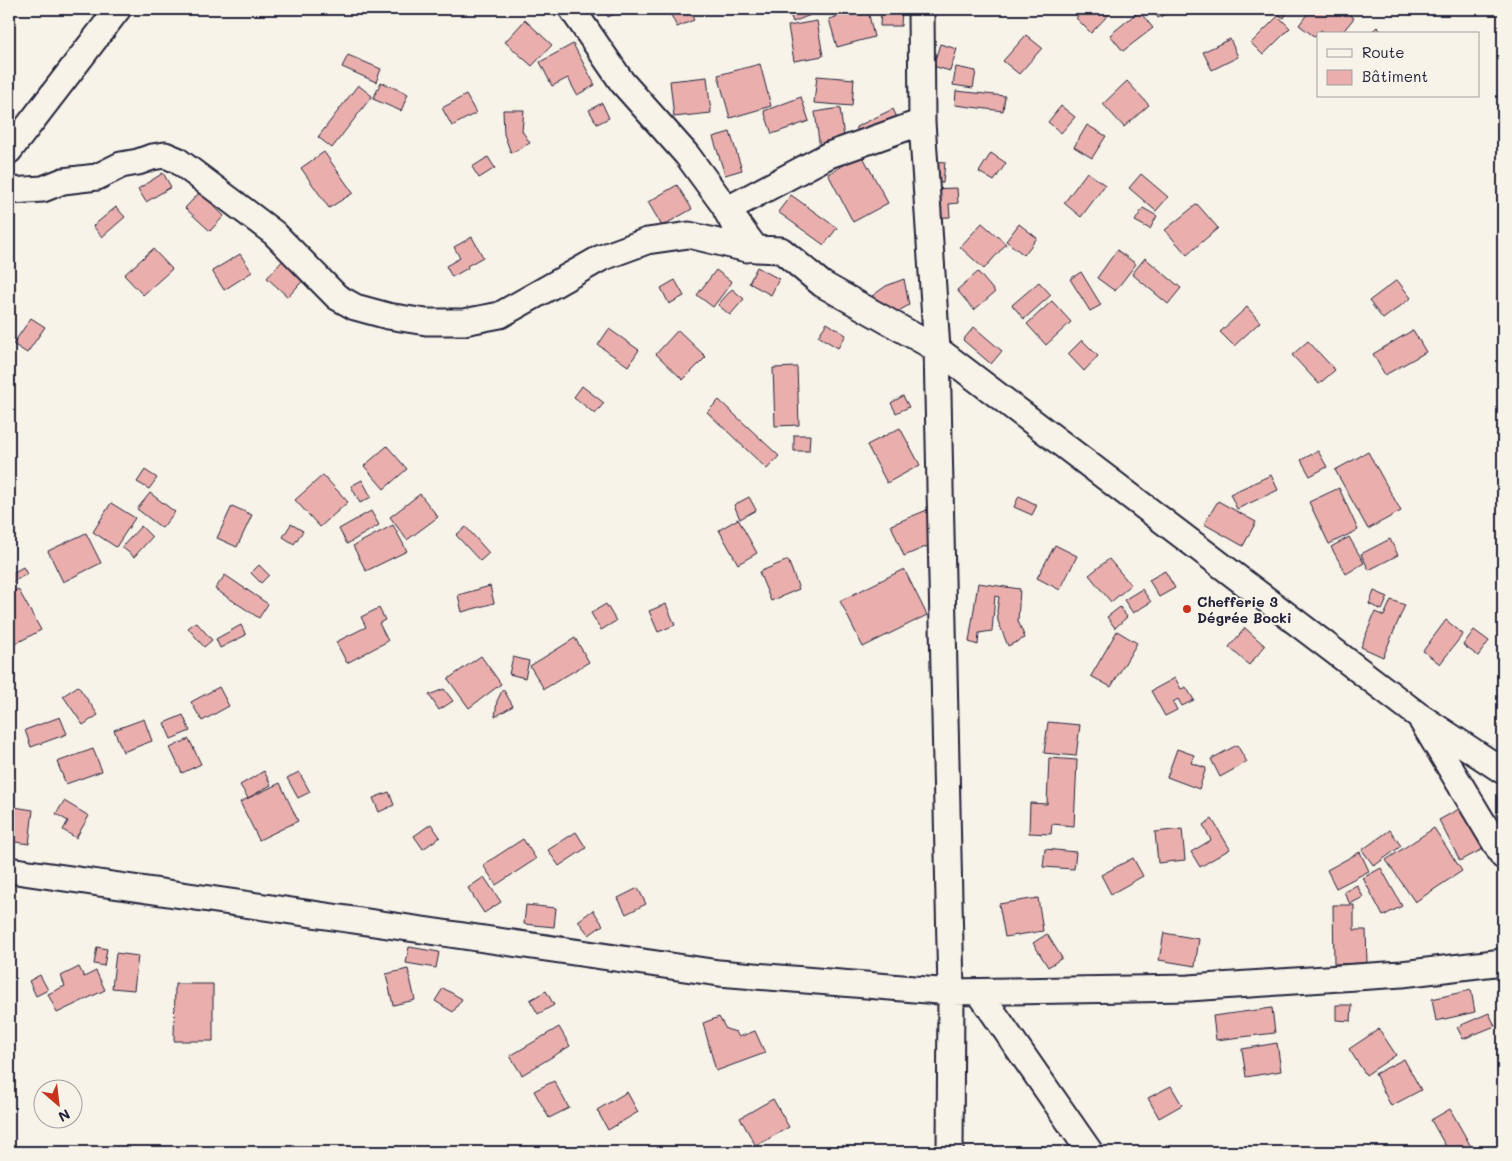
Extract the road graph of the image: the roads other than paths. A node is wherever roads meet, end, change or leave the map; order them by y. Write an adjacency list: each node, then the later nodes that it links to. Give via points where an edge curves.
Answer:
1 (118, 9): 5 (street)
2 (572, 9): 7 (street, via 622,82 687,156)
3 (920, 9): 4 (street)
4 (922, 122): 7 (street, via 829,155); 8 (street)
5 (9, 151)
6 (9, 191): 7 (street, via 43,189 63,181 97,177 121,164 165,155 274,233 337,297 355,307 426,322 464,322 500,315 601,258 647,241 688,236 746,249)
7 (726, 210): 8 (street, via 756,249 781,250 822,284)
8 (937, 350): 9 (street); 14 (street)
9 (1418, 715): 10 (street); 11 (street)
10 (1503, 771)
11 (1503, 856)
12 (9, 870): 14 (street, via 719,973)
13 (1503, 962): 15 (street, via 1402,974 1189,988)
14 (951, 992): 15 (street); 16 (street)
15 (979, 992): 17 (street)
16 (950, 1152)
17 (1090, 1152)

